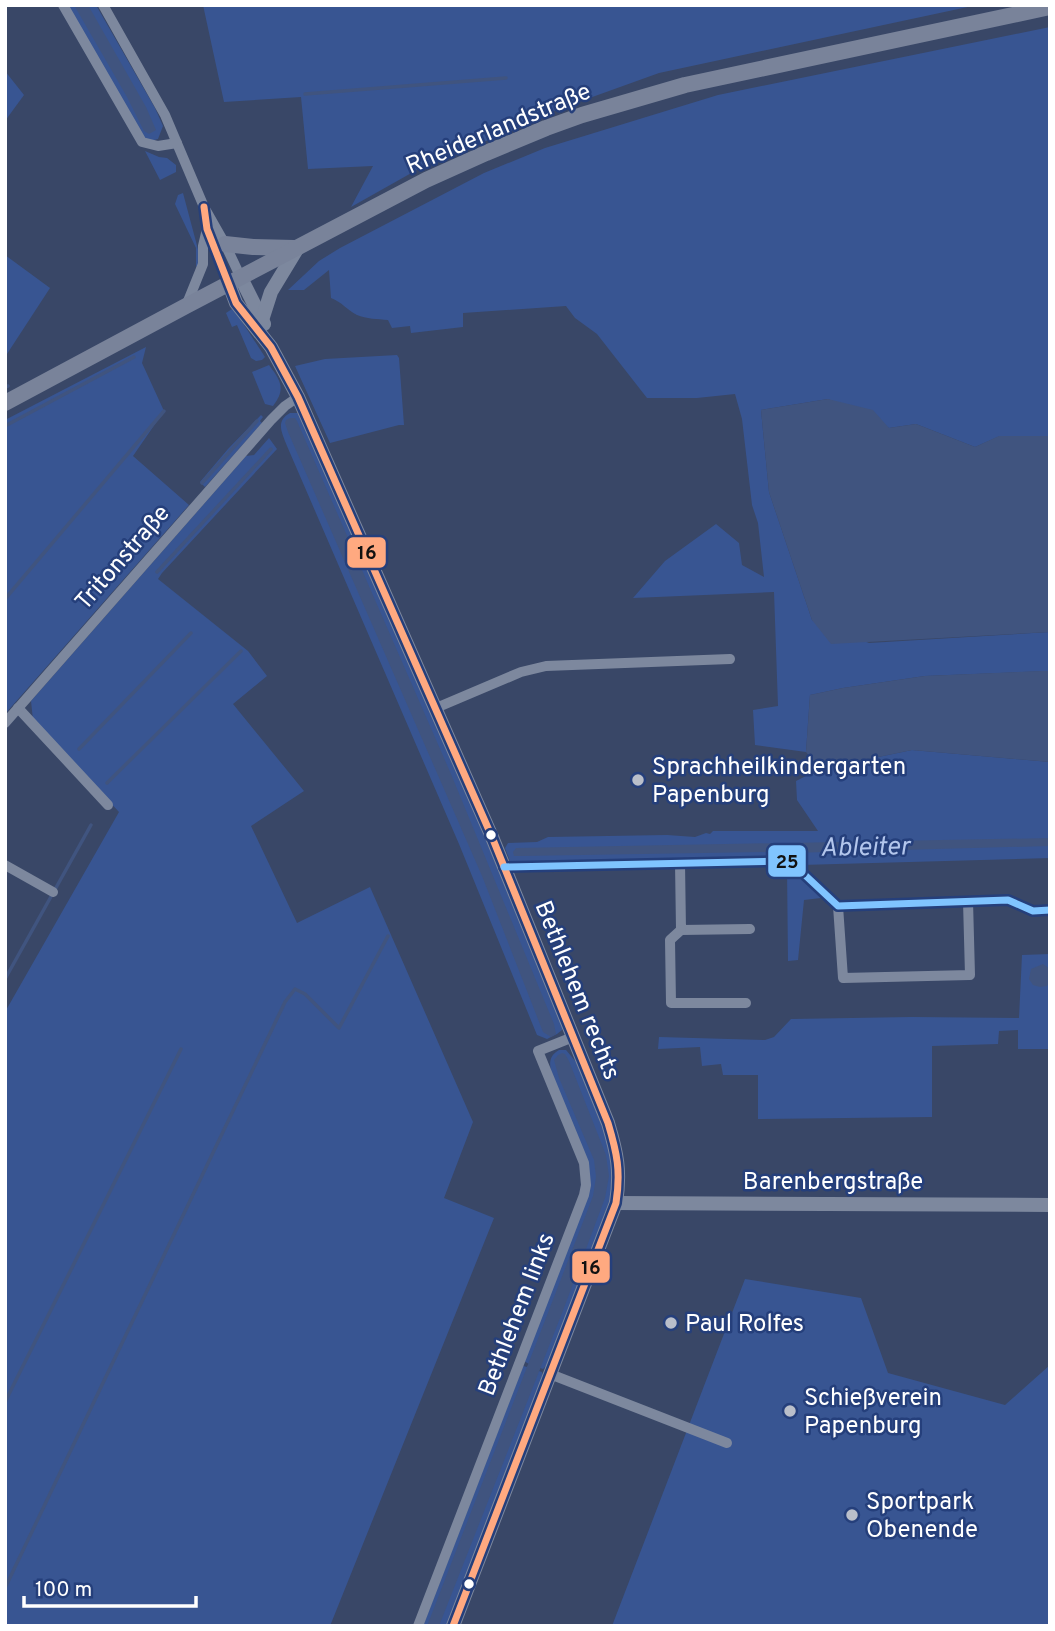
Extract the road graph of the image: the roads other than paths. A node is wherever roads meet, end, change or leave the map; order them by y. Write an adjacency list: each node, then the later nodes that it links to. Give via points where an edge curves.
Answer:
1 (63, 5): 4 (street, via 142,142 158,146)
2 (103, 5): 4 (street, Bethlehem rechts)
3 (1050, 7): 8 (main road, Rheiderlandstraße, via 685,85 582,115 426,180)
4 (177, 143): 5 (street, Bethlehem rechts)
5 (204, 207): 6 (street, Bethlehem rechts); 7 (street, Bethlehem rechts)
6 (206, 229): 9 (street, Bethlehem rechts); 10 (street, Bethlehem rechts, via 203,264)
7 (225, 244): 8 (main road); 9 (street, Bethlehem rechts)
8 (297, 248): 9 (main road, Rheiderlandstraße); 11 (street, via 271,292)
9 (235, 281): 10 (main road, Rheiderlandstraße); 11 (street, Bethlehem rechts); 12 (street, Bethlehem rechts, via 236,303)
10 (186, 306): 14 (main road, Rheiderlandstraße)
11 (262, 320): 12 (street, Bethlehem rechts)
12 (271, 347): 13 (street, Bethlehem rechts)
13 (298, 397): 16 (street, Tritonstraße, via 271,420); 17 (street, Bethlehem rechts)
14 (5, 403)
15 (730, 659): 17 (street, via 546,666)
16 (18, 708): 18 (street, Tritonstraße); 19 (street)
17 (436, 708): 22 (street, Bethlehem rechts)
18 (5, 723)
19 (108, 805)
20 (680, 863): 22 (street); 25 (street, via 790,861); 28 (street)
21 (5, 865): 23 (street)
22 (504, 867): 30 (street, Bethlehem rechts)
23 (53, 892)
24 (968, 901): 25 (street); 25 (street, via 970,975 842,978); 26 (street, via 1008,900 1033,911)
25 (838, 906)
26 (1050, 910)
27 (750, 929): 28 (street)
28 (681, 930): 29 (street, via 670,940 671,1003)
29 (746, 1003)
30 (573, 1037): 31 (street, Bethlehem rechts, via 616,1150); 35 (street, Bethlehem links, via 538,1051 584,1163 584,1195)
31 (616, 1203): 32 (street, Barenbergstraße); 33 (street, Bethlehem rechts)
32 (1050, 1205)
33 (550, 1374): 34 (street); 36 (street, Bethlehem rechts)
34 (727, 1443)
35 (418, 1626)
36 (453, 1626)

